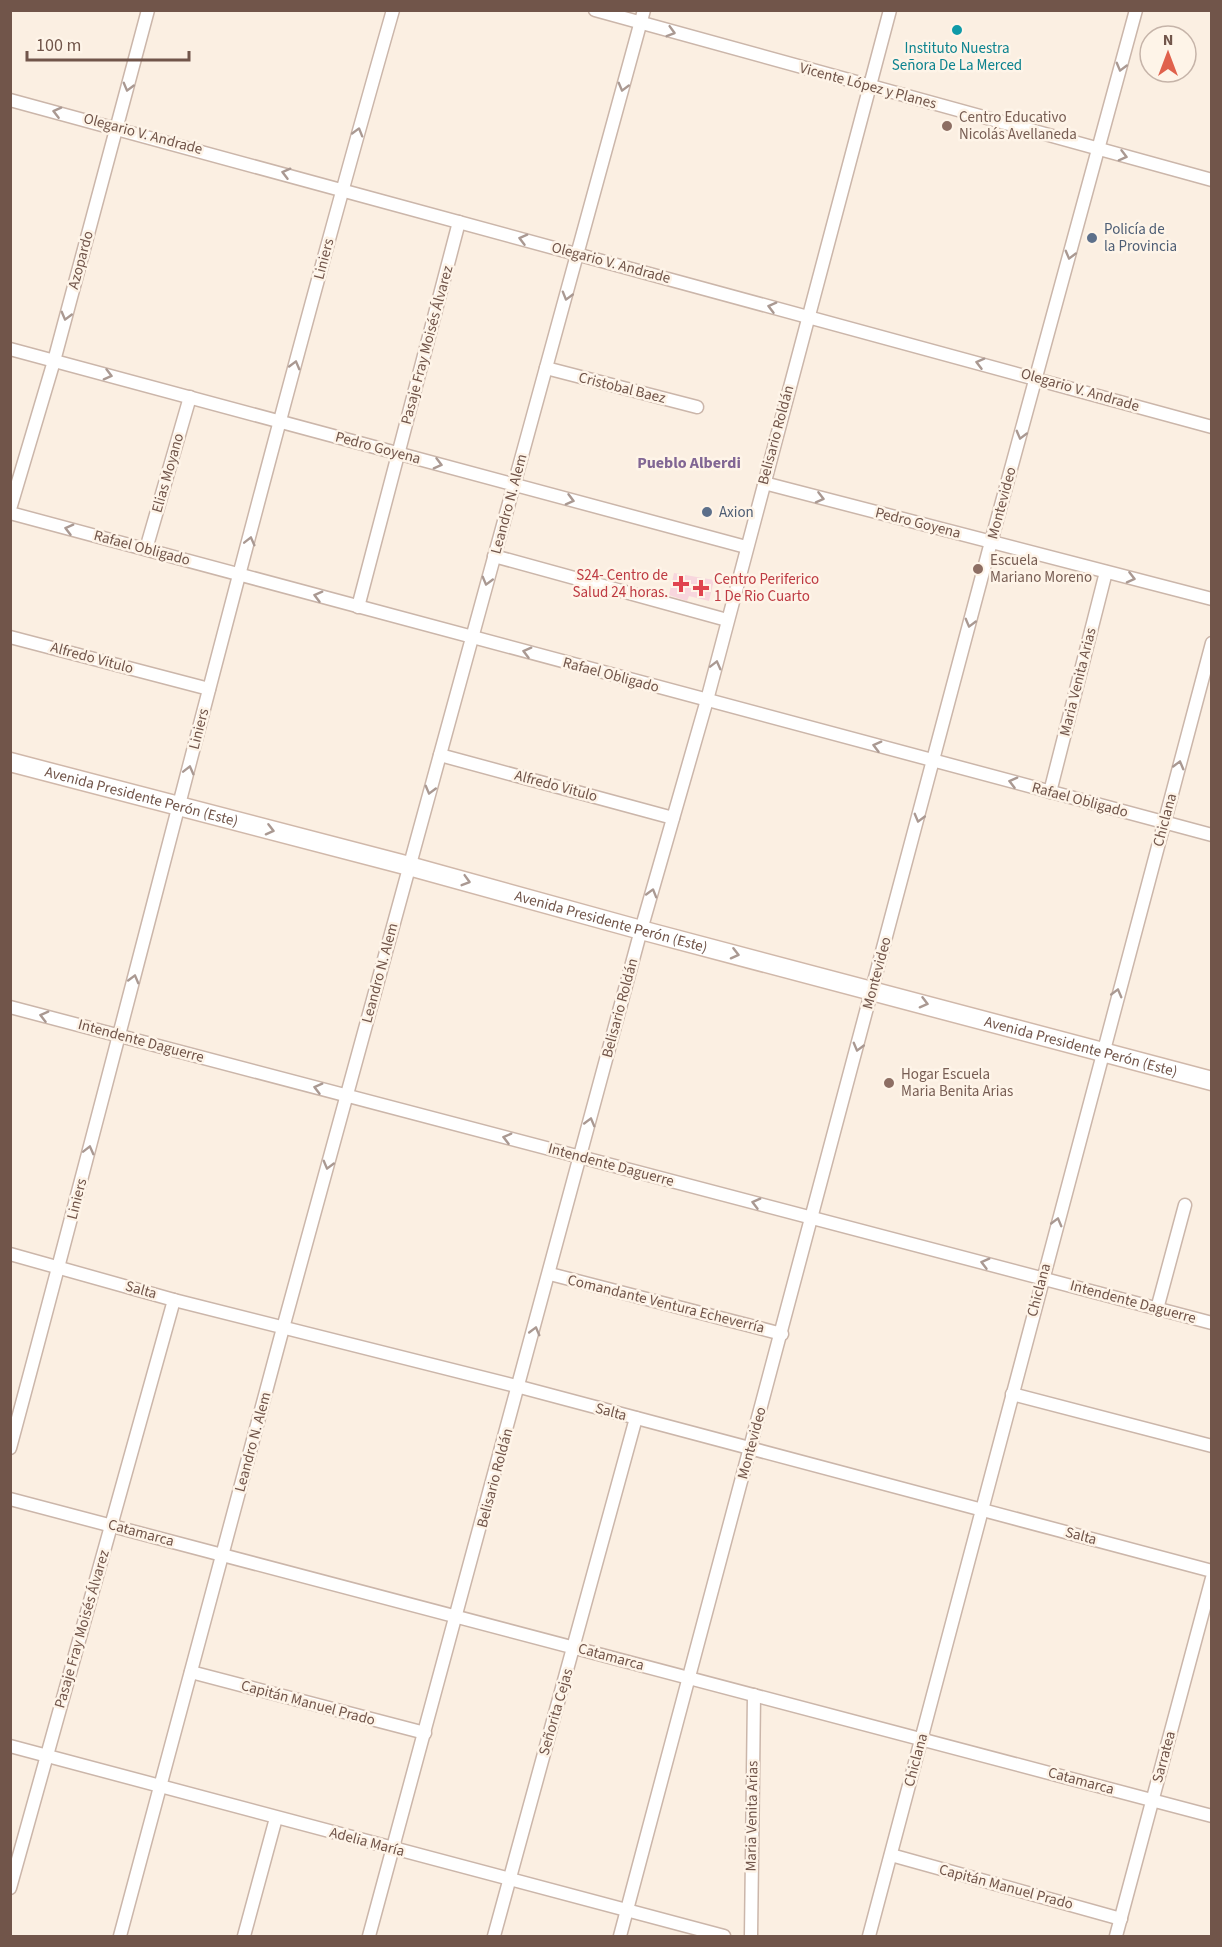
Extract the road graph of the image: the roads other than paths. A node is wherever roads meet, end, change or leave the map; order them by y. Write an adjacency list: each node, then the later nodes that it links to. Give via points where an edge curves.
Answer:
1 (148, 10): 10 (street, Azopardo, one-way to 10)
2 (393, 10): 13 (street, Liniers, one-way to 2)
3 (595, 10): 7 (street, Vicente López y Planes)
4 (644, 10): 7 (street, Leandro N. Alem)
5 (890, 10): 8 (street, Belisario Roldán)
6 (1136, 10): 11 (street, Montevideo, one-way to 11)
7 (640, 23): 8 (street, Vicente López y Planes, one-way to 8); 15 (street, Leandro N. Alem, one-way to 15)
8 (869, 87): 11 (street, Vicente López y Planes); 16 (street, Belisario Roldán)
9 (10, 100): 10 (street, Olegario V. Andrade, one-way to 9)
10 (117, 127): 13 (street, Olegario V. Andrade, one-way to 10); 18 (street, Azopardo, one-way to 18)
11 (1100, 149): 12 (street, Vicente López y Planes, one-way to 12); 20 (street, Montevideo, one-way to 20)
12 (1212, 180)
13 (342, 189): 14 (street, Olegario V. Andrade); 23 (street, Liniers, one-way to 13)
14 (459, 222): 15 (street, Olegario V. Andrade, one-way to 14); 25 (street, Pasaje Fray Moisés Álvarez)
15 (578, 254): 16 (street, Olegario V. Andrade, one-way to 15); 19 (street, Leandro N. Alem, one-way to 19)
16 (807, 316): 20 (street, Olegario V. Andrade, one-way to 16); 26 (street, Belisario Roldán)
17 (10, 349): 18 (street, Pedro Goyena)
18 (54, 361): 21 (street, Pedro Goyena, one-way to 21); 28 (street, Azopardo)
19 (546, 368): 22 (street, Cristobal Baez); 27 (street, Leandro N. Alem)
20 (1037, 378): 24 (street, Olegario V. Andrade); 29 (street, Montevideo, one-way to 29)
21 (190, 397): 23 (street, Pedro Goyena); 31 (street, Elias Moyano)
22 (697, 407)
23 (280, 422): 25 (street, Pedro Goyena); 34 (street, Liniers, one-way to 23)
24 (1212, 427)
25 (399, 453): 27 (street, Pedro Goyena, one-way to 27); 36 (street, Pasaje Fray Moisés Álvarez)
26 (764, 483): 29 (street, Pedro Goyena, one-way to 29); 30 (street, Belisario Roldán)
27 (514, 484): 30 (street, Pedro Goyena, one-way to 30); 32 (street, Leandro N. Alem)
28 (10, 511): 31 (street, Rafael Obligado, one-way to 28)
29 (991, 542): 33 (street, Pedro Goyena); 45 (street, Montevideo, one-way to 45)
30 (746, 547): 37 (street, Belisario Roldán)
31 (146, 549): 34 (street, Rafael Obligado)
32 (494, 556): 37 (street); 39 (street, Leandro N. Alem, one-way to 39)
33 (1106, 572): 35 (street, Pedro Goyena, one-way to 35); 47 (street, Maria Venita Arias)
34 (241, 575): 36 (street, Rafael Obligado, one-way to 34); 42 (street, Liniers)
35 (1212, 599)
36 (358, 607): 39 (street, Rafael Obligado)
37 (727, 620): 43 (street, Belisario Roldán, one-way to 37)
38 (10, 637): 42 (street, Alfredo Vitulo)
39 (472, 637): 43 (street, Rafael Obligado, one-way to 39); 44 (street, Leandro N. Alem)
40 (1212, 643): 41 (street, Chiclana)
41 (1208, 673): 50 (street, Chiclana, one-way to 41)
42 (209, 689): 48 (street, Liniers, one-way to 42)
43 (706, 700): 45 (street, Rafael Obligado, one-way to 43); 49 (street, Belisario Roldán)
44 (440, 754): 49 (street, Alfredo Vitulo); 52 (street, Leandro N. Alem, one-way to 52)
45 (934, 761): 47 (street, Rafael Obligado, one-way to 45); 54 (street, Montevideo, one-way to 54)
46 (10, 762): 48 (main road, Avenida Presidente Perón (Este))
47 (1050, 792): 50 (street, Rafael Obligado)
48 (180, 807): 52 (main road, Avenida Presidente Perón (Este), one-way to 52); 56 (street, Liniers, one-way to 48)
49 (673, 818): 53 (street, Belisario Roldán, one-way to 49)
50 (1164, 823): 51 (street, Rafael Obligado); 57 (street, Chiclana, one-way to 50)
51 (1212, 835)
52 (410, 866): 53 (main road, Avenida Presidente Perón (Este), one-way to 53); 59 (street, Leandro N. Alem)
53 (641, 930): 54 (main road, Avenida Presidente Perón (Este), one-way to 54); 60 (street, Belisario Roldán, one-way to 53)
54 (872, 990): 57 (main road, Avenida Presidente Perón (Este), one-way to 57); 62 (street, Montevideo, one-way to 62)
55 (10, 1007): 56 (street, Intendente Daguerre, one-way to 55)
56 (118, 1035): 59 (street, Intendente Daguerre, one-way to 56); 64 (street, Liniers, one-way to 56)
57 (1102, 1050): 58 (main road, Avenida Presidente Perón (Este)); 66 (street, Chiclana, one-way to 57)
58 (1212, 1081)
59 (347, 1095): 60 (street, Intendente Daguerre, one-way to 59); 70 (street, Leandro N. Alem, one-way to 70)
60 (581, 1157): 62 (street, Intendente Daguerre, one-way to 60); 65 (street, Belisario Roldán)
61 (1185, 1205): 68 (street)
62 (813, 1218): 66 (street, Intendente Daguerre, one-way to 62); 71 (street, Montevideo)
63 (10, 1254): 64 (street, Salta)
64 (59, 1268): 67 (street, Salta); 76 (street, Liniers)
65 (550, 1274): 71 (street, Comandante Ventura Echeverría); 72 (street, Belisario Roldán, one-way to 65)
66 (1042, 1278): 68 (street, Intendente Daguerre); 73 (street, Chiclana)
67 (174, 1300): 70 (street, Salta); 80 (street, Pasaje Fray Moisés Álvarez)
68 (1157, 1309): 69 (street, Intendente Daguerre)
69 (1212, 1323)
70 (283, 1328): 72 (street, Salta); 81 (street, Leandro N. Alem)
71 (782, 1334): 77 (street, Montevideo)
72 (520, 1387): 74 (street, Salta); 84 (street, Belisario Roldán)
73 (1012, 1394): 75 (street); 79 (street, Chiclana)
74 (636, 1418): 77 (street, Salta); 85 (street, Señorita Cejas)
75 (1212, 1446)
76 (10, 1448)
77 (751, 1449): 79 (street, Salta); 87 (street, Montevideo)
78 (10, 1499): 80 (street, Catamarca)
79 (982, 1510): 82 (street, Salta); 90 (street, Chiclana)
80 (111, 1526): 81 (street, Catamarca); 92 (street, Pasaje Fray Moisés Álvarez)
81 (223, 1555): 84 (street, Catamarca); 86 (street, Leandro N. Alem)
82 (1212, 1571)
83 (1212, 1578): 94 (street, Sarratea)
84 (457, 1617): 85 (street, Catamarca); 89 (street, Belisario Roldán)
85 (575, 1648): 87 (street, Catamarca); 99 (street, Señorita Cejas)
86 (191, 1672): 89 (street, Capitán Manuel Prado); 93 (street, Leandro N. Alem)
87 (688, 1677): 88 (street, Catamarca); 101 (street, Montevideo)
88 (754, 1695): 90 (street, Catamarca); 109 (street, Maria Venita Arias)
89 (425, 1733): 97 (street, Belisario Roldán)
90 (922, 1739): 94 (street, Catamarca); 98 (street, Chiclana)
91 (10, 1746): 92 (street, Adelia María)
92 (47, 1755): 93 (street, Adelia María); 100 (street, Pasaje Fray Moisés Álvarez)
93 (160, 1786): 96 (street, Adelia María); 103 (street, Leandro N. Alem)
94 (1153, 1800): 95 (street, Catamarca); 102 (street, Sarratea)
95 (1212, 1816)
96 (276, 1818): 97 (street, Adelia María); 104 (street)
97 (393, 1848): 99 (street, Adelia María); 105 (street, Belisario Roldán)
98 (891, 1855): 102 (street, Capitán Manuel Prado); 110 (street, Chiclana)
99 (509, 1881): 101 (street, Adelia María); 106 (street, Señorita Cejas)
100 (10, 1888)
101 (627, 1911): 107 (street, Montevideo); 108 (street, Adelia María)
102 (1121, 1919): 111 (street, Sarratea)
103 (120, 1936)
104 (244, 1936)
105 (369, 1936)
106 (494, 1936)
107 (620, 1936)
108 (724, 1936)
109 (750, 1936)
110 (868, 1936)
111 (1116, 1936)

